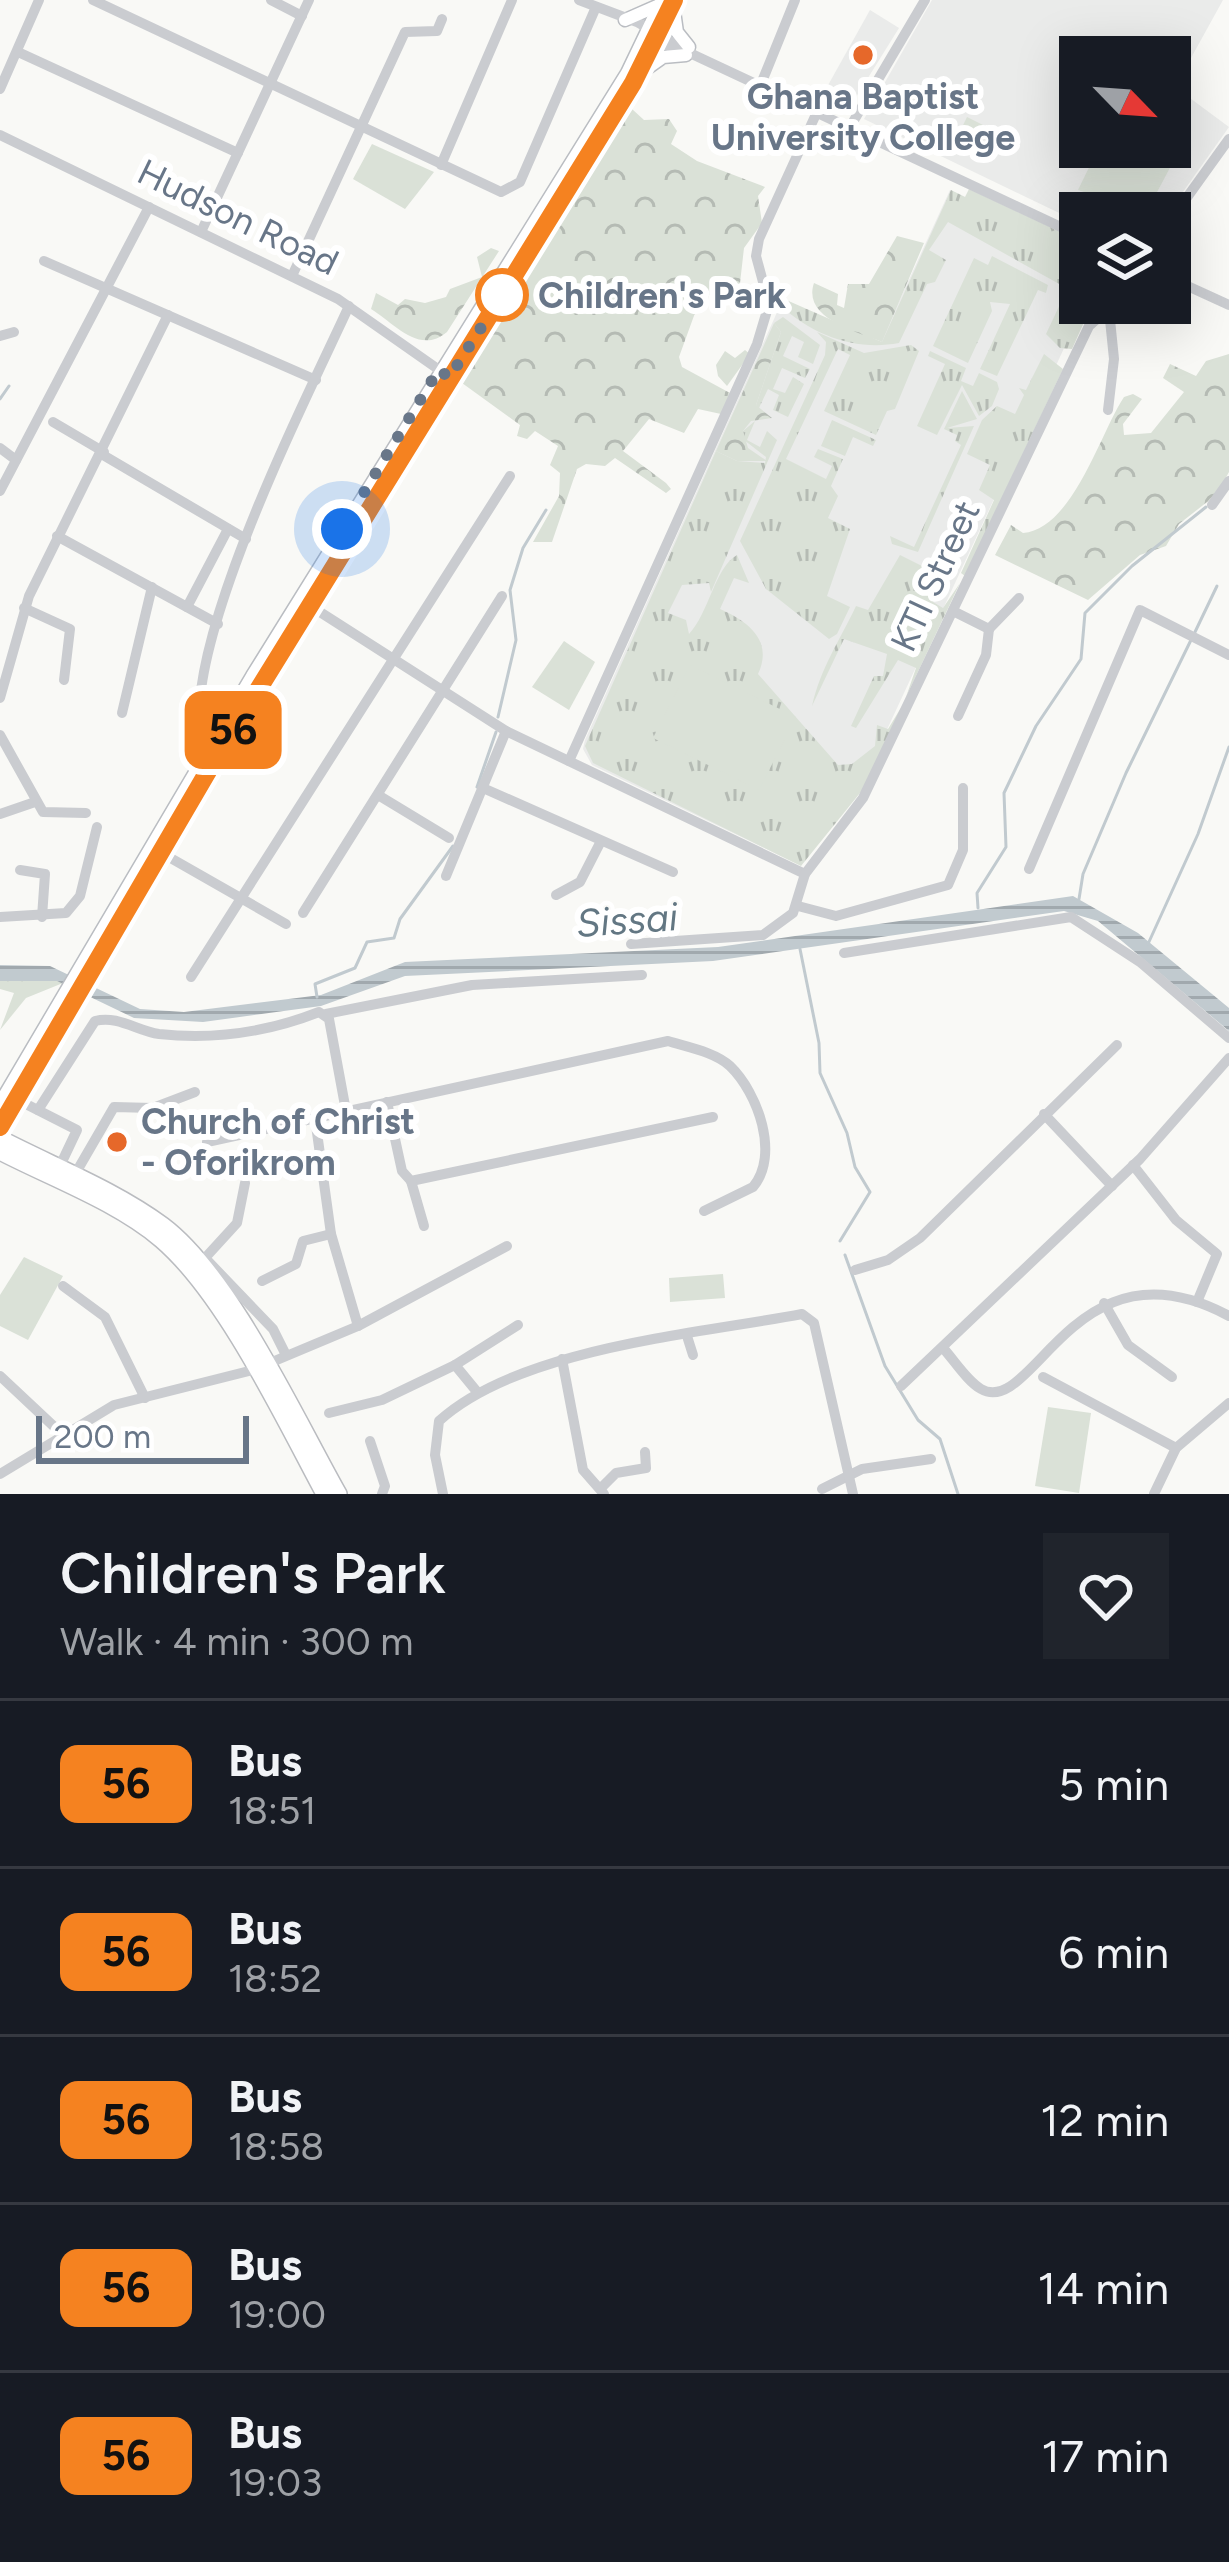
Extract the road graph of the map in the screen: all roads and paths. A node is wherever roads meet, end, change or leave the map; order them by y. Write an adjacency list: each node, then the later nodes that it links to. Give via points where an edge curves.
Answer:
1 (39, 0): 15 (street)
2 (93, 0): 19 (street)
3 (272, 0): 11 (street)
4 (309, 0): 11 (street)
5 (512, 0): 27 (street)
6 (579, 0): 10 (street)
7 (795, 0): 18 (street)
8 (925, 0): 22 (street)
9 (668, 1): 13 (main road); 14 (main road); 16 (main road)
10 (596, 7): 13 (street); 27 (street, via 520,182 501,192)
11 (302, 16): 19 (street)
12 (442, 19): 23 (street, via 437,31 405,32)
13 (626, 20): 14 (street)
14 (654, 35): 16 (street); 17 (main road); 43 (main road)
15 (18, 52): 20 (street); 26 (street)
16 (690, 52): 17 (main road, via 657,60); 18 (street)
17 (633, 83): 43 (main road)
18 (761, 84): 21 (street)
19 (270, 86): 23 (street); 26 (street)
20 (0, 89)
21 (818, 112): 22 (street); 76 (street, via 756,248 769,304 757,344)
22 (850, 127): 30 (street)
23 (361, 129): 27 (street); 33 (street)
24 (0, 136): 29 (street, Hudson Road)
25 (1229, 139): 28 (street)
26 (238, 153): 31 (street)
27 (441, 165)
28 (1190, 192)
29 (149, 207): 31 (street, Hudson Road); 34 (street)
30 (1059, 226)
31 (201, 232): 33 (street, Hudson Road)
32 (44, 260): 34 (street)
33 (292, 276): 37 (street, Hudson Road)
34 (110, 287): 38 (street); 49 (street)
35 (1191, 288): 36 (street)
36 (1229, 305)
37 (350, 306): 43 (street, Hudson Road); 44 (street)
38 (168, 315): 44 (street); 48 (street)
39 (1091, 324): 63 (street, KTI Street)
40 (1113, 324): 45 (street)
41 (14, 332): 42 (street)
42 (0, 336)
43 (444, 373): 60 (main road); 75 (main road)
44 (316, 380): 56 (street)
45 (1108, 410)
46 (53, 422): 48 (street)
47 (0, 448): 49 (street)
48 (104, 454): 54 (street); 55 (street)
49 (16, 460): 52 (street)
50 (510, 476): 67 (street)
51 (1229, 481): 53 (street)
52 (0, 491)
53 (1212, 505)
54 (228, 529): 56 (street); 61 (street)
55 (57, 536): 57 (street); 62 (street)
56 (246, 539): 64 (street)
57 (152, 587): 61 (street); 71 (street)
58 (502, 596): 69 (street)
59 (1019, 598): 65 (street)
60 (309, 605): 67 (street); 86 (main road)
61 (187, 607): 64 (street)
62 (24, 608): 68 (street, via 70,629); 70 (street)
63 (953, 611): 65 (street); 90 (street, KTI Street, via 863,798)
64 (218, 624): 75 (street, via 196,712)
65 (989, 628): 72 (street, via 986,655)
66 (1229, 655): 87 (street, via 1140,610)
67 (393, 658): 69 (street); 93 (street)
68 (64, 680)
69 (442, 693): 73 (street); 79 (street)
70 (0, 698)
71 (122, 713)
72 (958, 716)
73 (506, 731): 76 (street); 77 (street)
74 (0, 735): 80 (street)
75 (205, 756): 101 (main road)
76 (569, 761): 90 (street)
77 (483, 788): 85 (street); 91 (street)
78 (963, 788): 94 (street, via 963,850 948,885 836,916)
79 (378, 795): 84 (street); 95 (street)
80 (35, 802): 81 (street, via 49,815); 82 (street)
81 (86, 813)
82 (0, 814)
83 (97, 826): 97 (street, via 80,896 61,916)
84 (449, 838)
85 (600, 843): 89 (street); 92 (street, via 580,882)
86 (160, 852): 93 (street); 101 (main road)
87 (1029, 868)
88 (20, 870): 97 (street, via 45,874)
89 (673, 872)
90 (805, 874): 94 (street)
91 (446, 876)
92 (556, 895)
93 (239, 898): 98 (street); 103 (street)
94 (798, 906): 99 (street, via 763,935)
95 (303, 913)
96 (0, 917): 97 (street)
97 (42, 917)
98 (286, 924)
99 (631, 944)
100 (844, 953): 106 (street, via 1071,917 1140,962)
101 (81, 973): 104 (main road)
102 (642, 975): 105 (street, via 472,985)
103 (191, 977)
104 (68, 996): 107 (main road); 113 (main road)
105 (326, 1014): 109 (street, via 218,1036 158,1034 105,1018); 116 (street)
106 (1229, 1038)
107 (48, 1042): 109 (street); 112 (main road)
108 (1117, 1045): 117 (street)
109 (72, 1053): 115 (street)
110 (1229, 1058): 124 (street)
111 (196, 1092): 125 (street, via 153,1108 114,1107)
112 (16, 1099): 115 (street); 120 (main road)
113 (0, 1102)
114 (387, 1102): 116 (street); 126 (street); 129 (street, via 664,1041 714,1056 731,1067 757,1111 767,1162 753,1187)
115 (38, 1110): 125 (street, via 77,1130)
116 (346, 1111): 119 (street)
117 (1044, 1114): 128 (street); 133 (street, via 920,1238)
118 (713, 1117): 126 (street)
119 (315, 1118): 122 (street); 131 (street)
120 (0, 1127)
121 (0, 1138): 125 (highway)
122 (207, 1142)
123 (0, 1152): 147 (highway, via 160,1239)
124 (1133, 1166): 128 (street); 136 (street, via 1217,1254)
125 (66, 1172): 147 (highway, via 166,1227 234,1312)
126 (411, 1181): 130 (street)
127 (245, 1183): 143 (street, via 237,1223 205,1258 273,1329)
128 (1112, 1186): 142 (street)
129 (704, 1211)
130 (424, 1226)
131 (331, 1234): 134 (street, via 303,1241 296,1264); 139 (street)
132 (506, 1246): 139 (street)
133 (855, 1270)
134 (262, 1281)
135 (62, 1286): 153 (street, via 104,1318)
136 (1198, 1302): 137 (street, via 1147,1293); 138 (street)
137 (1104, 1303): 142 (street, via 1071,1326 1021,1382 998,1392 981,1390); 150 (street, via 1128,1345)
138 (1229, 1316)
139 (358, 1325): 143 (street)
140 (518, 1325): 146 (street)
141 (687, 1336): 144 (street); 145 (street); 162 (street, via 812,1317)
142 (943, 1348): 151 (street)
143 (285, 1353): 147 (street)
144 (693, 1354)
145 (562, 1359): 152 (street); 164 (street, via 584,1470)
146 (455, 1365): 152 (street); 155 (street, via 382,1400)
147 (258, 1367): 153 (street); 165 (highway); 166 (highway)
148 (0, 1376): 156 (street)
149 (1043, 1377): 158 (street)
150 (1172, 1378)
151 (902, 1386)
152 (478, 1393): 168 (street, via 439,1421)
153 (145, 1398): 156 (street)
154 (1229, 1402): 158 (street)
155 (329, 1413)
156 (63, 1435): 161 (street)
157 (370, 1441): 167 (street)
158 (1176, 1448): 170 (street)
159 (645, 1452): 164 (street, via 646,1468 616,1473)
160 (931, 1459): 162 (street)
161 (0, 1474)
162 (849, 1474): 163 (street); 169 (street)
163 (822, 1489)
164 (603, 1490)
165 (324, 1494)
166 (339, 1494)
167 (382, 1494)
168 (443, 1494)
169 (853, 1494)
170 (1154, 1494)

